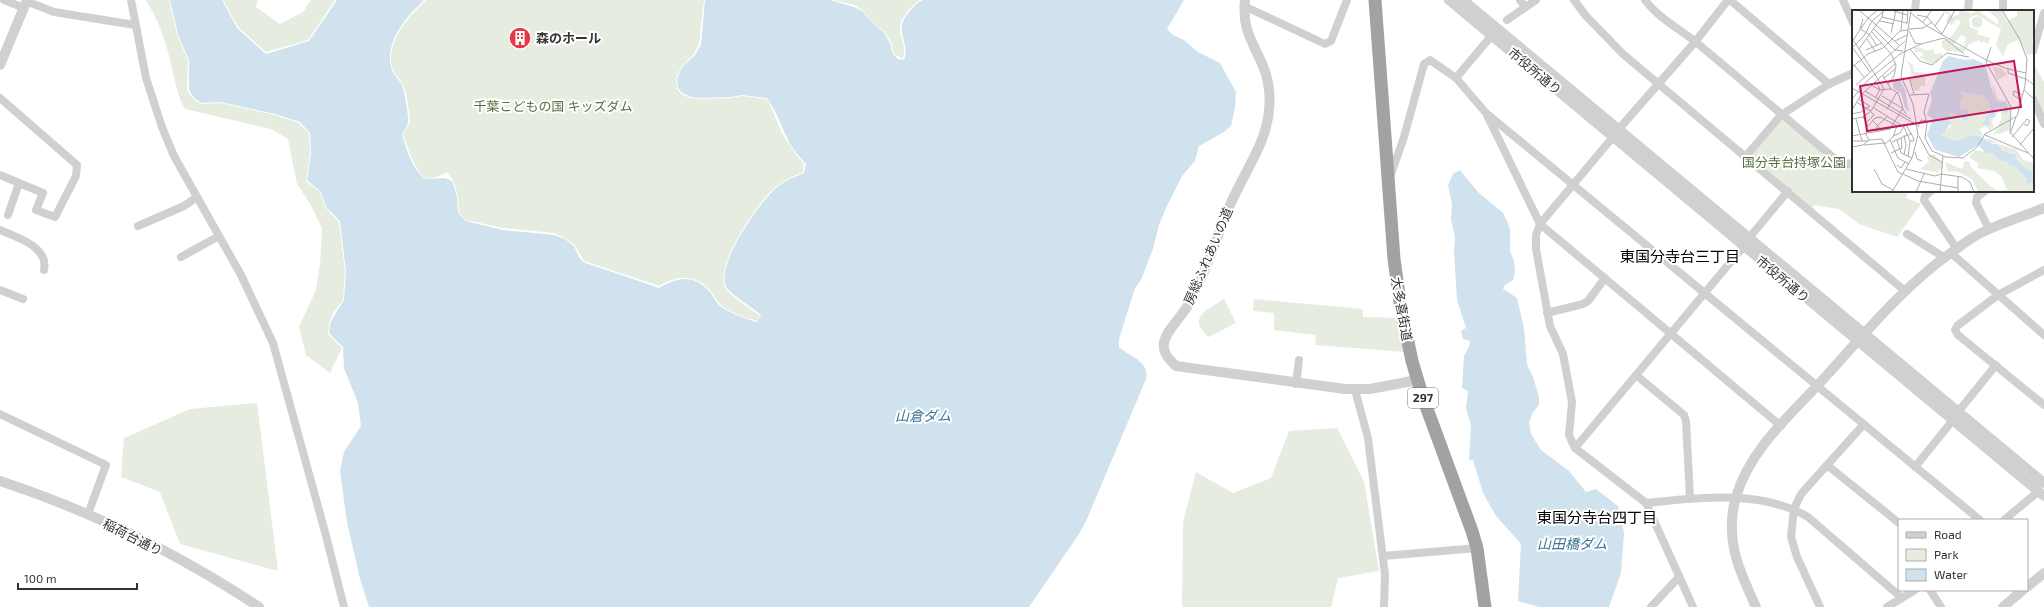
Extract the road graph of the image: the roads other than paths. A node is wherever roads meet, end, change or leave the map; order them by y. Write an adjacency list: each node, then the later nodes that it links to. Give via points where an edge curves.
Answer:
1 (4, 0): 15 (street); 18 (street)
2 (131, 0): 25 (street)
3 (1347, 0): 16 (street, via 1331,41 1325,44)
4 (1375, 0): 44 (highway, 大多喜街道 / 297)
5 (1449, 0): 26 (street, 市役所通り)
6 (1463, 0): 39 (street, 市役所通り)
7 (1536, 0): 17 (street)
8 (1574, 0): 33 (street, via 1623,54)
9 (1645, 0): 27 (street, via 1651,8)
10 (1729, 0): 27 (street); 32 (street)
11 (1843, 0): 24 (street)
12 (1916, 0): 19 (street)
13 (1969, 0): 20 (street)
14 (2002, 0): 21 (street)
15 (26, 3): 25 (street, via 54,12); 29 (street)
16 (1245, 3): 77 (street, 房総ふれあいの道, via 1247,33 1268,80 1269,109 1266,128 1230,204 1189,305 1163,344 1166,355 1176,366)
17 (1522, 3): 23 (street)
18 (0, 4)
19 (1915, 10)
20 (1968, 10)
21 (2003, 10)
22 (2043, 18): 28 (street)
23 (1508, 20)
24 (1852, 21)
25 (135, 25): 49 (street, via 146,78 162,127 174,156)
26 (1492, 35): 31 (street); 39 (street, 市役所通り)
27 (1696, 42): 33 (street); 37 (street)
28 (2034, 48)
29 (0, 65)
30 (1852, 73): 32 (street)
31 (1456, 78): 36 (street); 44 (street, via 1430,60 1426,61)
32 (1829, 84): 37 (street)
33 (1659, 85): 39 (street); 40 (street)
34 (0, 98): 43 (street, via 77,165 76,176 55,217 36,210 43,193)
35 (2035, 108): 38 (street)
36 (1486, 113): 45 (street); 52 (street)
37 (1781, 115): 40 (street); 41 (street, via 1838,161)
38 (2044, 124)
39 (1616, 133): 45 (street); 58 (street, 市役所通り)
40 (1746, 156): 46 (street)
41 (1852, 163)
42 (0, 175): 43 (street)
43 (19, 183): 51 (street)
44 (1388, 183): 76 (highway, 大多喜街道 / 297, via 1399,296)
45 (1573, 185): 52 (street); 66 (street)
46 (1788, 191): 58 (street); 65 (street)
47 (1930, 192): 59 (street, via 1924,200)
48 (1984, 192): 54 (street, via 1977,197 1976,202)
49 (197, 197): 53 (street, via 184,206); 57 (street)
50 (2044, 208): 54 (street)
51 (8, 215)
52 (1540, 224): 63 (street); 69 (street, via 1536,235 1536,249)
53 (138, 226)
54 (1989, 229): 59 (street)
55 (0, 230): 61 (street, via 32,246 44,256)
56 (1907, 234): 59 (street)
57 (219, 236): 60 (street); 108 (street, via 273,343)
58 (1746, 242): 66 (street); 72 (street, 市役所通り)
59 (1951, 253): 65 (street); 67 (street)
60 (181, 257)
61 (44, 270)
62 (2044, 270): 67 (street)
63 (1604, 278): 69 (street, via 1588,301); 70 (street)
64 (0, 290): 68 (street)
65 (1905, 291): 72 (street)
66 (1704, 293): 70 (street); 78 (street)
67 (1998, 295): 71 (street); 74 (street, via 1955,330)
68 (23, 299)
69 (1547, 313): 85 (street, via 1563,354 1572,402 1568,435)
70 (1670, 333): 75 (street); 84 (street)
71 (2044, 335)
72 (1861, 338): 78 (street); 82 (street, 市役所通り)
73 (1299, 360): 77 (street)
74 (1996, 365): 80 (street); 82 (street)
75 (1636, 375): 85 (street); 90 (street, via 1684,415)
76 (1417, 380): 79 (street, 房総ふれあいの道); 98 (highway, 大多喜街道 / 297, via 1429,418 1467,514)
77 (1296, 384): 79 (street, 房総ふれあいの道)
78 (1817, 386): 83 (street); 84 (street)
79 (1355, 390): 99 (street, via 1368,438)
80 (2044, 405)
81 (0, 414): 94 (street, via 106,465)
82 (1956, 416): 87 (street); 89 (street, 市役所通り)
83 (1864, 424): 86 (street); 87 (street)
84 (1781, 426): 91 (street, via 1746,470)
85 (1575, 448): 92 (street)
86 (1827, 465): 93 (street, via 1801,494); 97 (street)
87 (1915, 467): 95 (street)
88 (0, 481): 94 (street, 稲荷台通り)
89 (2042, 490): 96 (street)
90 (1690, 498): 91 (street); 92 (street)
91 (1736, 498): 93 (street, via 1768,502); 113 (street, via 1732,538 1734,557)
92 (1646, 503): 100 (street)
93 (1794, 509): 106 (street, via 1808,517); 114 (street, via 1791,537 1797,557)
94 (88, 514): 107 (street, 稲荷台通り, via 231,588)
95 (1979, 519)
96 (2005, 519)
97 (1898, 522)
98 (1477, 548): 99 (street); 110 (highway, 大多喜街道 / 297)
99 (1383, 556): 109 (street)
100 (1679, 576): 111 (street); 112 (street)
101 (2042, 577): 102 (street)
102 (2028, 586)
103 (1913, 591): 106 (street)
104 (1931, 591): 116 (street)
105 (2022, 591): 117 (street)
106 (1902, 598): 115 (street)
107 (259, 607)
108 (344, 607)
109 (1384, 607)
110 (1485, 607)
111 (1650, 607)
112 (1693, 607)
113 (1756, 607)
114 (1820, 607)
115 (1887, 607)
116 (1941, 607)
117 (2002, 607)

